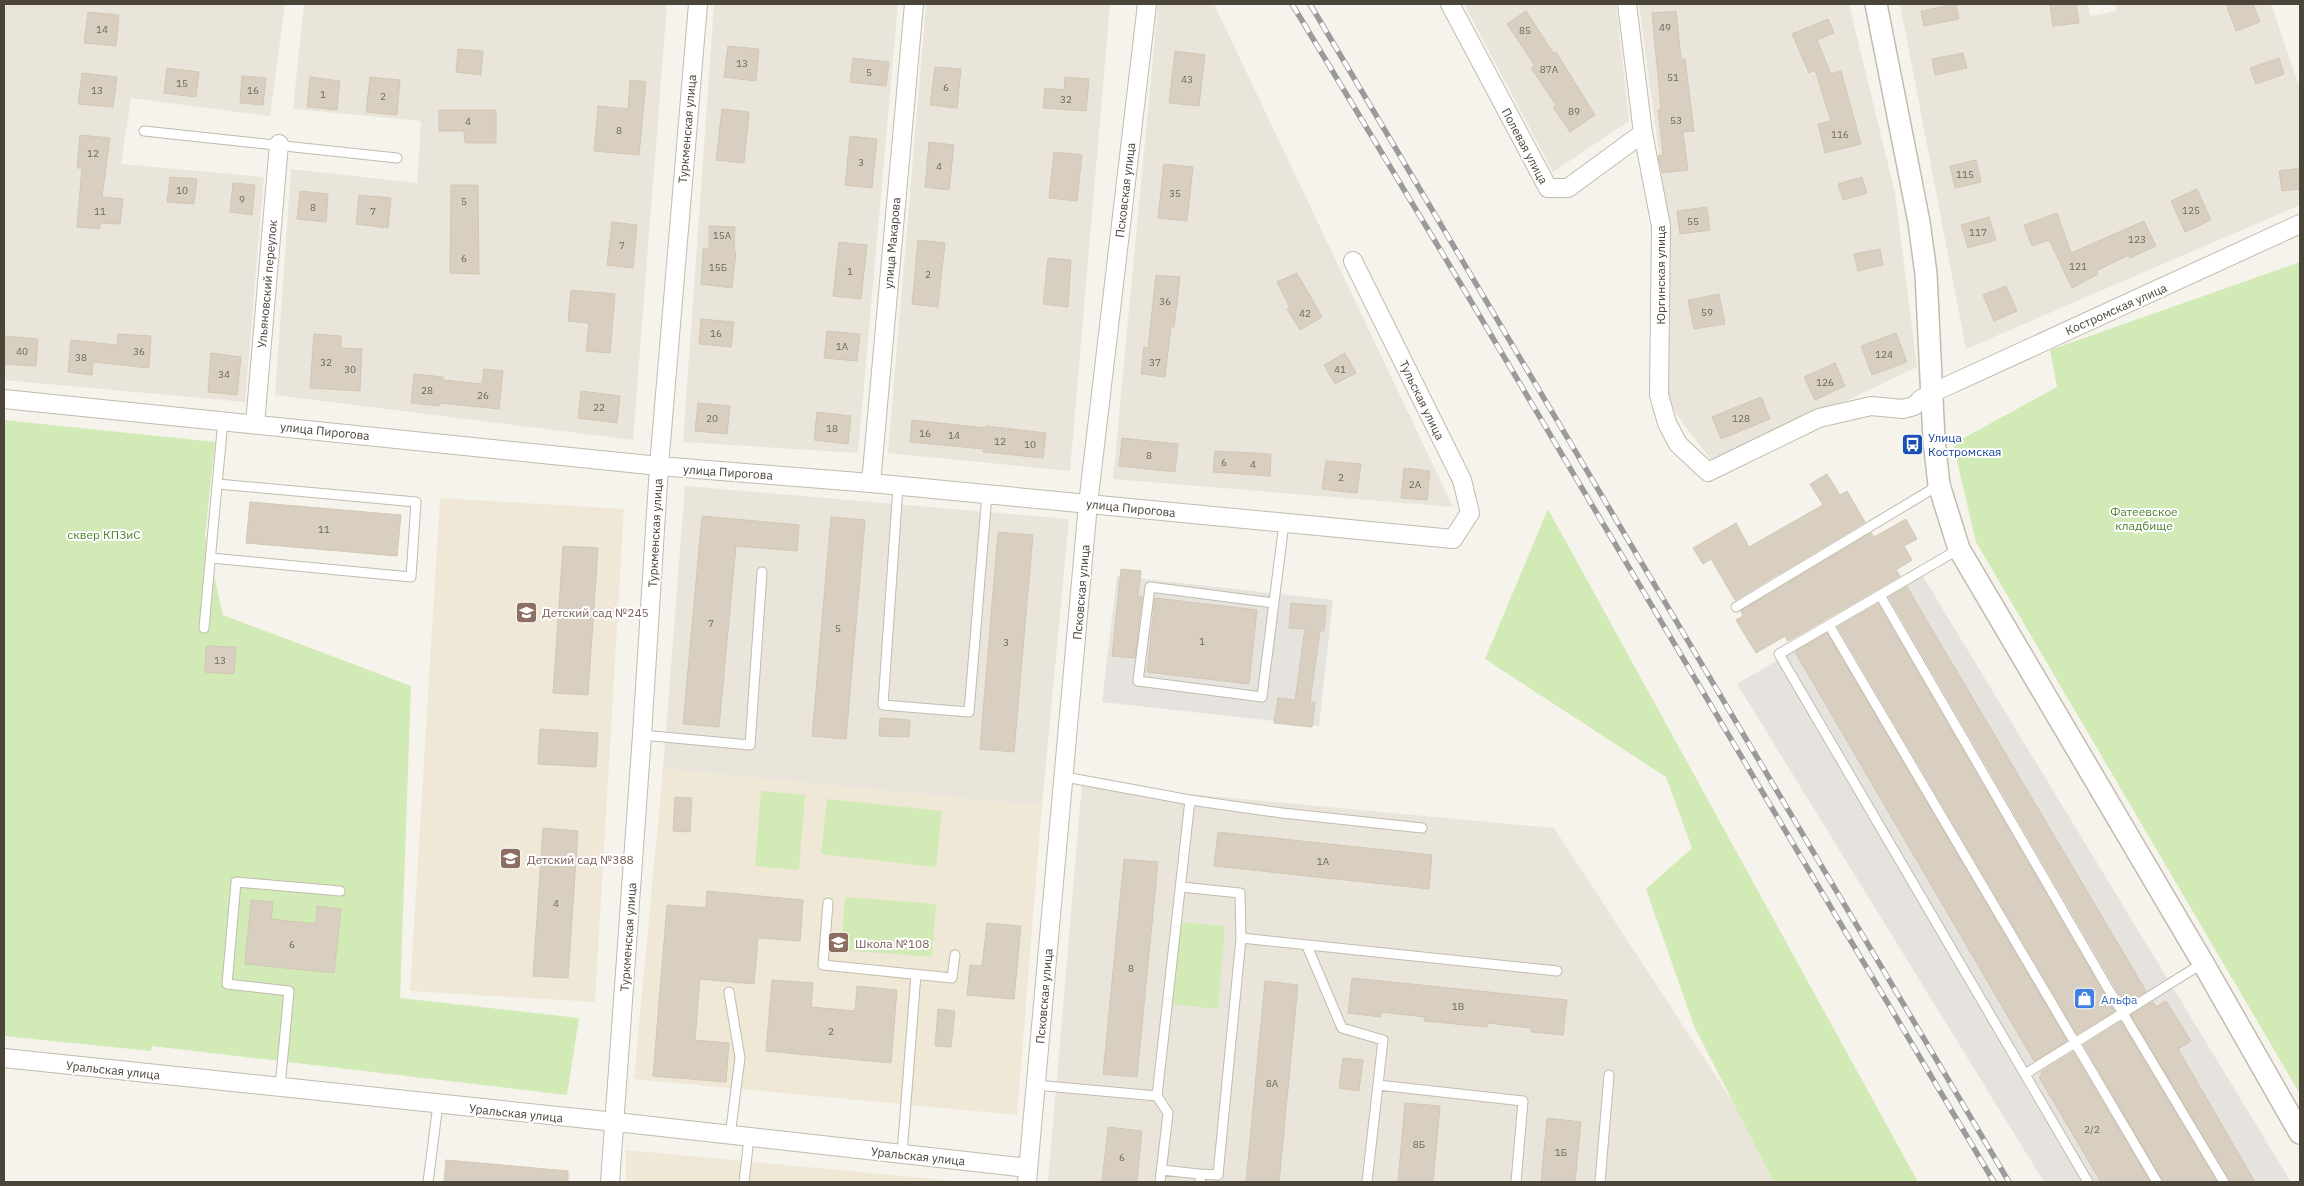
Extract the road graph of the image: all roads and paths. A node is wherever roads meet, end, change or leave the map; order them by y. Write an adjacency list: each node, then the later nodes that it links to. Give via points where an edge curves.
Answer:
1 (698, 4): 17 (street, Туркменская улица)
2 (914, 4): 19 (street, улица Макарова)
3 (1147, 4): 24 (street, Псковская улица)
4 (1450, 4): 8 (street, Полевая улица, via 1548,188 1568,188)
5 (1627, 4): 8 (street, Юргинская улица)
6 (1876, 4): 13 (street, via 1921,239)
7 (144, 131): 9 (lane)
8 (1643, 133): 18 (street, Юргинская улица, via 1661,226 1659,395 1667,423 1678,444)
9 (279, 144): 10 (lane); 16 (street, Ульяновский переулок)
10 (398, 158)
11 (2300, 224): 13 (street, Костромская улица)
12 (1353, 260): 26 (street, Тульская улица, via 1462,480 1470,513)
13 (1932, 393): 18 (street, Костромская улица, via 1914,406 1903,409 1871,406 1819,418); 21 (street)
14 (4, 399): 15 (street, улица Пирогова)
15 (223, 420): 16 (street, улица Пирогова); 20 (lane)
16 (255, 424): 17 (street, улица Пирогова)
17 (659, 466): 19 (street, улица Пирогова); 35 (street, Туркменская улица)
18 (1708, 472)
19 (871, 483): 22 (street, улица Пирогова)
20 (218, 484): 28 (lane); 28 (lane, via 416,502 411,576)
21 (1939, 485): 27 (street); 32 (lane)
22 (898, 486): 23 (street, улица Пирогова); 23 (lane, via 883,705 970,712)
23 (987, 494): 24 (street, улица Пирогова)
24 (1088, 504): 25 (street, улица Пирогова); 36 (street, Псковская улица)
25 (1284, 523): 26 (street, улица Пирогова); 31 (lane)
26 (1453, 539)
27 (1959, 549): 30 (lane); 45 (street)
28 (211, 558): 34 (lane)
29 (762, 572): 35 (lane, via 750,745)
30 (1880, 595): 33 (lane); 49 (lane, via 2103,987)
31 (1274, 603): 31 (lane, via 1262,697 1138,681 1150,588)
32 (1736, 607)
33 (1829, 624): 50 (lane); 52 (lane, via 1779,654)
34 (204, 628)
35 (642, 736): 59 (street, Туркменская улица)
36 (1065, 777): 37 (lane); 55 (street, Псковская улица)
37 (1190, 800): 38 (lane); 39 (lane)
38 (1422, 828)
39 (1181, 887): 42 (lane, via 1240,893); 57 (lane)
40 (340, 891): 56 (lane, via 236,882 226,984 289,991)
41 (828, 903): 47 (lane, via 824,965)
42 (1241, 938): 43 (lane); 66 (lane, via 1218,1175)
43 (1307, 946): 46 (lane); 54 (lane, via 1342,1028 1383,1040)
44 (955, 955): 47 (lane, via 952,978)
45 (2203, 963): 49 (lane); 60 (street)
46 (1557, 971)
47 (916, 974): 63 (lane)
48 (729, 992): 61 (lane, via 740,1058)
49 (2124, 1013): 50 (lane); 76 (lane)
50 (2075, 1044): 52 (lane); 75 (lane)
51 (4, 1058): 56 (street, Уральская улица)
52 (2025, 1074): 74 (lane)
53 (1609, 1075): 73 (lane)
54 (1378, 1085): 71 (lane); 72 (lane, via 1523,1101)
55 (1035, 1086): 57 (lane); 65 (street, Псковская улица)
56 (280, 1088): 58 (street, Уральская улица)
57 (1157, 1096): 64 (lane, via 1168,1113)
58 (438, 1104): 59 (street, Уральская улица); 67 (lane)
59 (616, 1122): 61 (street, Уральская улица); 68 (street, Туркменская улица)
60 (2300, 1133)
61 (730, 1136): 62 (street, Уральская улица)
62 (749, 1138): 63 (street, Уральская улица); 69 (lane)
63 (902, 1154): 65 (street, Уральская улица)
64 (1162, 1170): 66 (lane); 70 (lane)
65 (1027, 1175)
66 (1200, 1178)
67 (428, 1182)
68 (610, 1182)
69 (744, 1182)
70 (1160, 1182)
71 (1367, 1182)
72 (1516, 1182)
73 (1600, 1182)
74 (2088, 1182)
75 (2157, 1182)
76 (2224, 1182)

